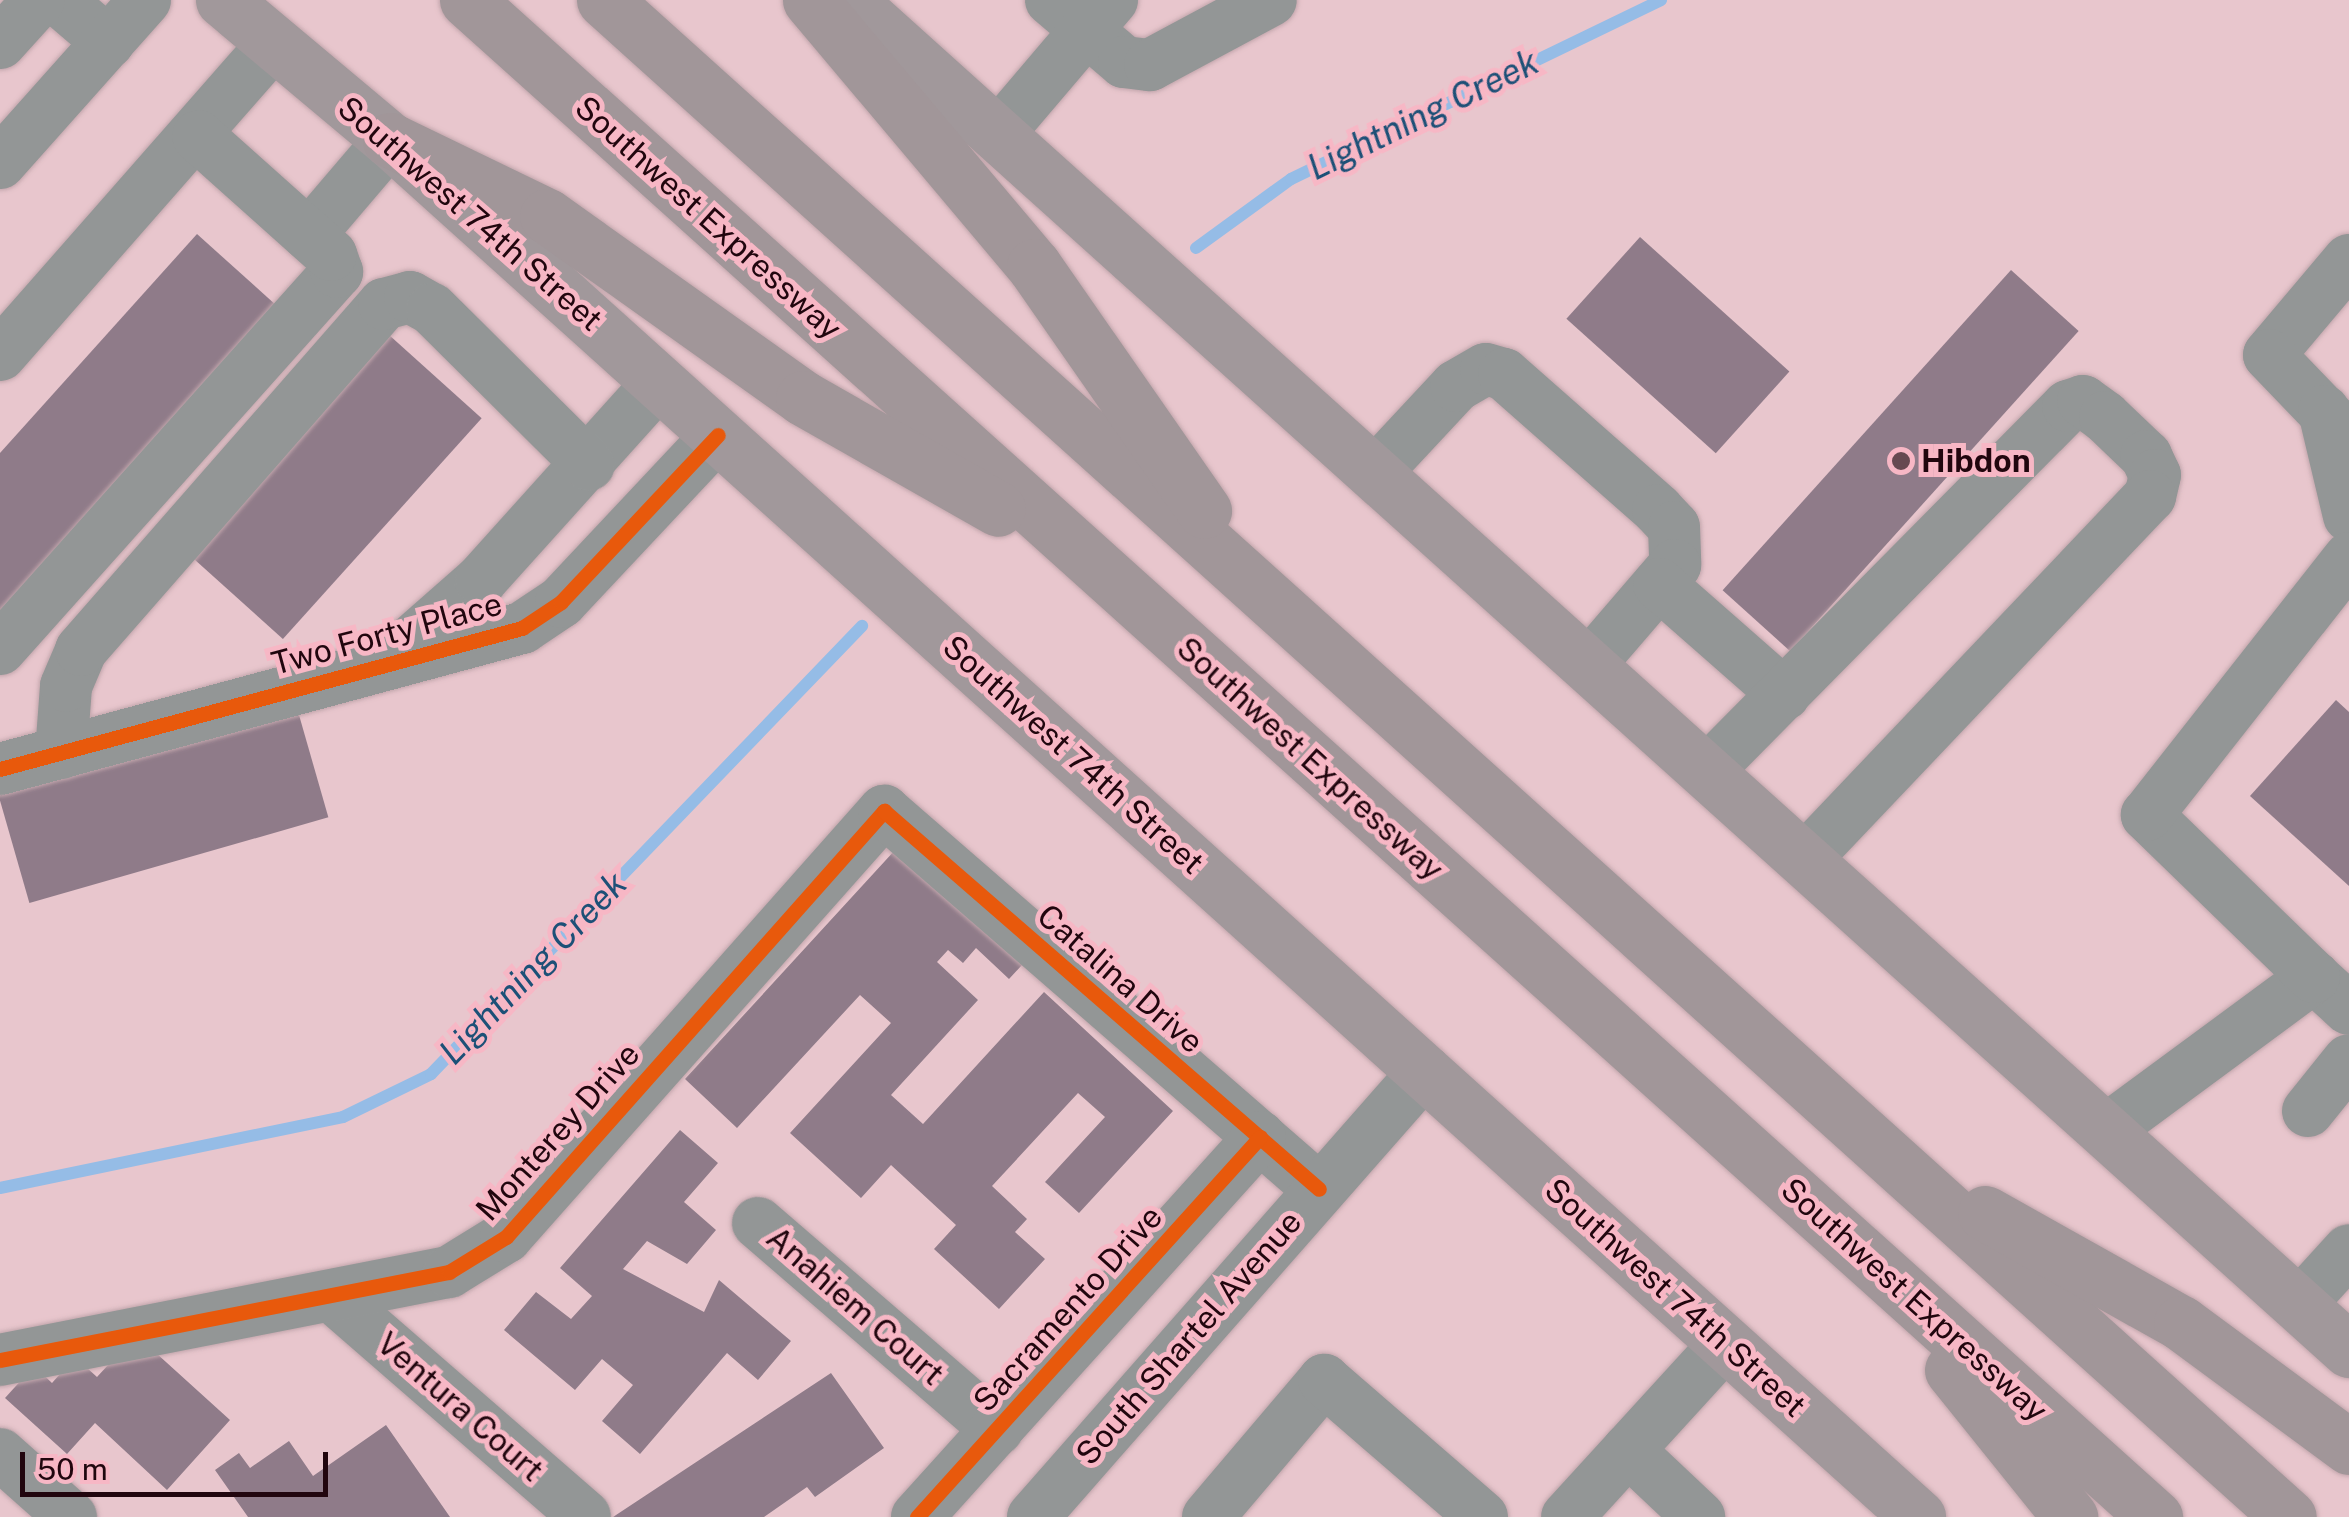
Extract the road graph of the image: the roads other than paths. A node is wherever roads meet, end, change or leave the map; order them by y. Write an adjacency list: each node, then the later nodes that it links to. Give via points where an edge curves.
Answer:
1 (40, 0): 12 (street)
2 (59, 0): 11 (street)
3 (146, 0): 11 (street)
4 (223, 0): 13 (main road, Southwest 74th Street)
5 (467, 0): 27 (highway, Southwest Expressway)
6 (604, 0): 29 (highway)
7 (810, 0): 29 (highway, via 1034,266)
8 (848, 0): 14 (main road)
9 (1271, 0): 10 (street, via 1150,65 1124,62)
10 (1083, 10): 14 (street)
11 (108, 42): 17 (street)
12 (0, 43)
13 (273, 44): 15 (street); 16 (main road, Southwest 74th Street)
14 (998, 134): 25 (main road)
15 (198, 136): 18 (street); 20 (street)
16 (390, 140): 18 (street); 21 (main road, Southwest 74th Street); 27 (highway, via 547,216 803,398)
17 (0, 164)
18 (308, 235): 31 (street, via 331,255 337,272 328,286)
19 (2349, 260): 22 (street, via 2270,355)
20 (0, 355)
21 (659, 382): 23 (main road, Southwest 74th Street); 24 (street, Two Forty Place)
22 (2336, 425): 26 (street)
23 (718, 435): 32 (street, Two Forty Place, via 561,602 522,628); 42 (main road, Southwest 74th Street)
24 (588, 465): 32 (street, Two Forty Place, via 481,580); 35 (street, via 432,309 410,296 384,304 81,650 66,686)
25 (1374, 474): 28 (street, via 1456,386 1486,370 1504,374 1674,527 1675,565); 33 (main road)
26 (2349, 516)
27 (1087, 560): 49 (highway, Southwest Expressway)
28 (1659, 584): 33 (street); 34 (street)
29 (1257, 588): 46 (highway)
30 (2339, 591): 40 (street, via 2147,814)
31 (0, 649)
32 (393, 657): 35 (street, Two Forty Place)
33 (1588, 666): 37 (main road)
34 (1784, 694): 37 (street); 39 (street, via 2083,401 2146,456 2156,475 2150,496)
35 (61, 753): 36 (street, Two Forty Place)
36 (0, 769)
37 (1706, 772): 39 (main road)
38 (884, 810): 45 (street, Catalina Drive); 51 (street, Monterey Drive, via 506,1237 449,1272)
39 (1804, 860): 44 (main road)
40 (2332, 993): 44 (street)
41 (2349, 1060): 43 (street)
42 (1425, 1071): 47 (street, South Shartel Avenue); 53 (main road, Southwest 74th Street)
43 (2308, 1111)
44 (2105, 1131): 52 (main road)
45 (1260, 1137): 47 (street, Catalina Drive); 56 (street, Sacramento Drive)
46 (1895, 1162): 57 (highway, via 2181,1323); 71 (highway)
47 (1319, 1189): 63 (street, South Shartel Avenue)
48 (758, 1223): 56 (street, Anahiem Court)
49 (1846, 1239): 69 (highway); 70 (highway, Southwest Expressway)
50 (2349, 1250): 52 (street)
51 (335, 1299): 55 (street, Monterey Drive); 60 (street, Ventura Court)
52 (2299, 1305): 54 (main road)
53 (1725, 1344): 58 (street); 68 (main road, Southwest 74th Street)
54 (2349, 1350)
55 (0, 1360)
56 (997, 1429): 62 (street, Sacramento Drive)
57 (2349, 1447)
58 (1628, 1450): 66 (street); 67 (street)
59 (0, 1454): 61 (street)
60 (585, 1516)
61 (71, 1517)
62 (917, 1517)
63 (1033, 1517)
64 (1208, 1517): 65 (street, via 1324,1380)
65 (1482, 1517)
66 (1566, 1517)
67 (1698, 1517)
68 (1918, 1517)
69 (2070, 1517)
70 (2155, 1517)
71 (2288, 1517)

